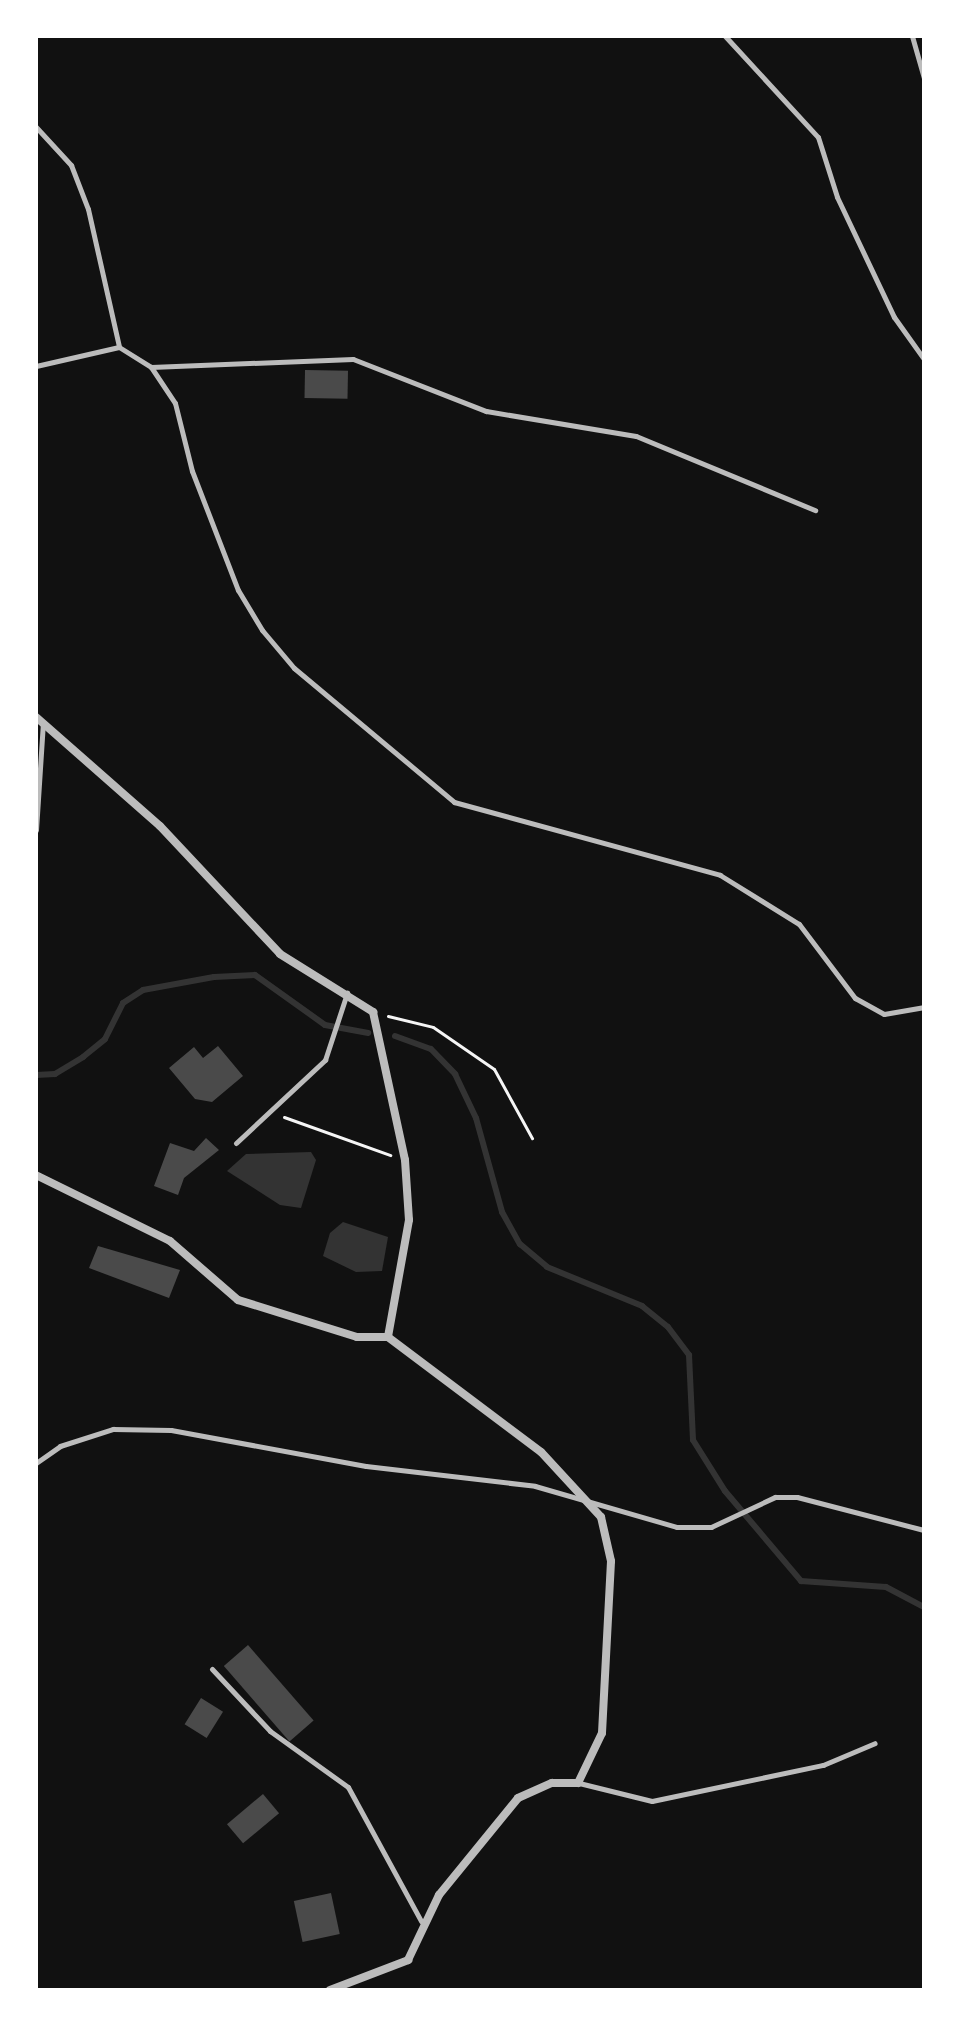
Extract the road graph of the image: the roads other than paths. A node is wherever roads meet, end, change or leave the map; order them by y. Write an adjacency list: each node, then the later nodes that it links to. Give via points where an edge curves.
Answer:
1 (725, 36): 6 (lane, via 818,137 843,210 894,317)
2 (912, 36): 3 (lane)
3 (924, 78)
4 (36, 127): 5 (lane, via 71,165 88,209)
5 (119, 347): 7 (lane); 8 (lane)
6 (924, 359)
7 (36, 366)
8 (151, 367): 9 (lane, via 353,359 486,411 636,436); 13 (lane, via 175,403 192,471 238,590 262,630 294,668 443,792 511,822 720,875 799,924 855,998 884,1014)
9 (815, 510)
10 (39, 720): 11 (lane); 12 (street, via 160,826 280,954)
11 (36, 830)
12 (348, 992): 14 (lane, via 338,1039); 16 (street, via 373,1012 405,1160 409,1220)
13 (924, 1007)
14 (236, 1143)
15 (36, 1175): 16 (street, via 170,1241 238,1300 357,1337)
16 (388, 1337): 18 (street, via 509,1426)
17 (36, 1463): 18 (lane, via 60,1446 113,1429 171,1430 366,1466 535,1486)
18 (586, 1501): 19 (lane, via 677,1527 733,1519 751,1506 797,1497); 22 (street, via 601,1517 611,1561 602,1733)
19 (924, 1530)
20 (212, 1669): 23 (lane, via 270,1731 348,1787)
21 (875, 1743): 22 (lane, via 823,1765 652,1801)
22 (578, 1783): 23 (street, via 552,1783 518,1798)
23 (421, 1921): 24 (street, via 408,1960)
24 (330, 1990)

